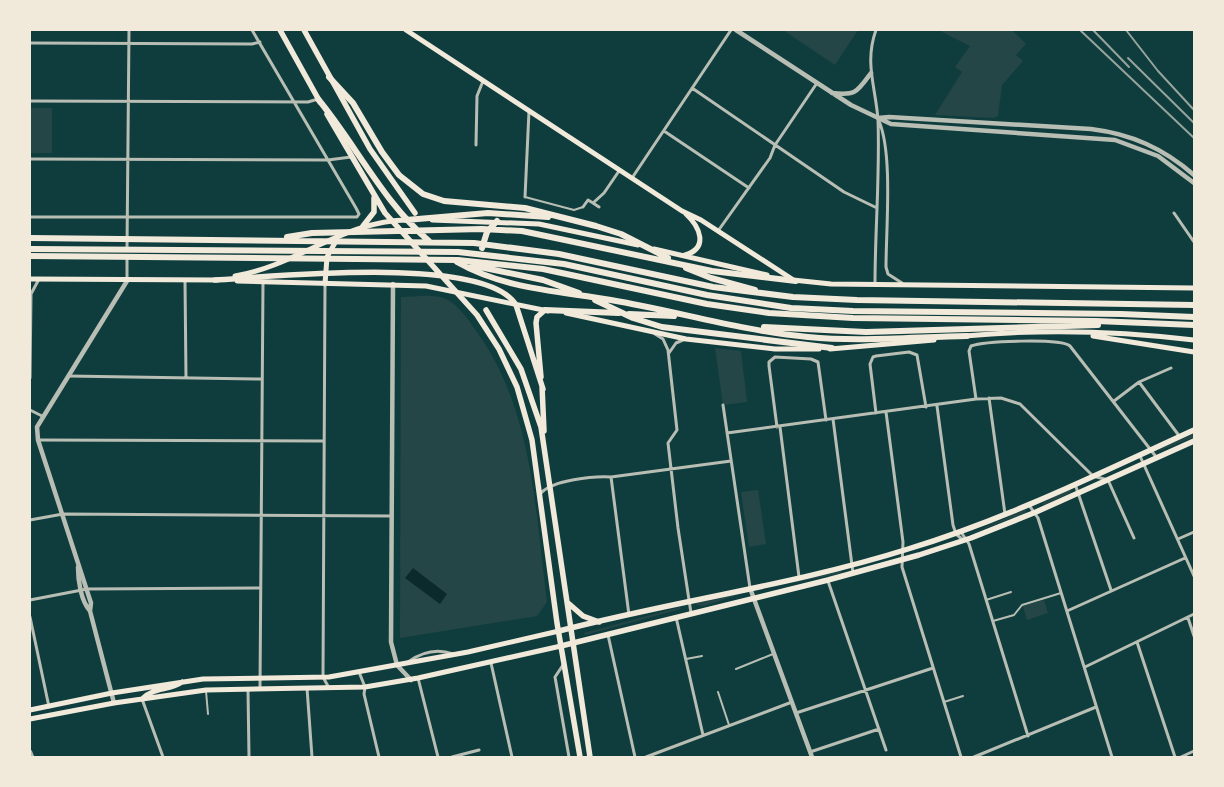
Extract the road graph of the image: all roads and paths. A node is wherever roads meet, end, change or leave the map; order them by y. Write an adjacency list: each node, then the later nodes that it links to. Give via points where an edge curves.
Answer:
1 (129, 30): 11 (street)
2 (252, 30): 9 (street)
3 (280, 30): 18 (main road)
4 (406, 30): 14 (main road)
5 (731, 30): 16 (street)
6 (736, 30): 15 (street)
7 (876, 30): 12 (street)
8 (306, 32): 13 (main road)
9 (260, 42): 11 (street); 21 (street)
10 (30, 43): 11 (street)
11 (129, 44): 20 (street)
12 (871, 73): 17 (street, via 857,92 848,95); 23 (street)
13 (329, 77): 45 (main road, via 375,158); 52 (highway, via 353,103 393,168 416,190 444,201 519,207)
14 (483, 81): 22 (main road); 25 (street, via 477,96)
15 (817, 83): 17 (street); 26 (street)
16 (692, 88): 24 (street); 26 (street)
17 (830, 92): 23 (street)
18 (318, 99): 21 (street); 29 (main road); 50 (highway)
19 (30, 101): 20 (street)
20 (129, 102): 21 (street); 31 (street)
21 (295, 102): 32 (street)
22 (529, 111): 33 (main road); 39 (street)
23 (878, 118): 27 (street, via 1091,129 1126,135); 28 (street, via 908,126 1106,138); 43 (street); 76 (street, via 886,152 886,267 892,277)
24 (664, 131): 35 (street); 37 (street)
25 (476, 145)
26 (775, 145): 37 (street); 43 (street, via 844,192)
27 (1161, 150): 28 (street); 34 (street)
28 (1158, 156): 36 (street)
29 (351, 157): 32 (street); 38 (main road)
30 (30, 159): 31 (street)
31 (128, 160): 32 (street); 48 (street)
32 (328, 160): 48 (street, via 359,216)
33 (620, 170): 35 (main road); 40 (street)
34 (1194, 174)
35 (632, 178): 44 (main road)
36 (1194, 183)
37 (749, 188): 54 (street)
38 (374, 196): 49 (main road); 53 (main road, via 374,212)
39 (525, 197): 41 (lane, via 574,210)
40 (593, 203): 41 (street, via 588,200); 42 (street)
41 (583, 207)
42 (599, 207)
43 (877, 208): 75 (street)
44 (682, 211): 54 (main road); 61 (main road, via 696,224 701,234 696,249)
45 (415, 213)
46 (1174, 213): 58 (street)
47 (30, 217): 48 (street)
48 (128, 217): 69 (street)
49 (390, 220): 50 (main road); 53 (main road); 64 (main road)
50 (406, 220): 51 (main road); 52 (highway, via 498,213); 65 (highway, via 448,256)
51 (496, 221): 61 (main road, via 556,227); 65 (highway, via 487,232 482,250 484,269)
52 (581, 222): 77 (highway, via 621,234 692,271)
53 (363, 226): 55 (main road)
54 (718, 231): 71 (main road)
55 (342, 235): 63 (main road, via 329,252); 68 (main road, via 261,270)
56 (30, 238): 57 (highway)
57 (268, 240): 71 (highway, via 312,234 497,229 544,235 712,271); 77 (highway, via 432,241 495,245)
58 (1194, 242)
59 (30, 249): 86 (highway, via 480,253 564,264 731,300 832,311)
60 (30, 256): 62 (highway)
61 (684, 256): 71 (main road)
62 (437, 259): 87 (highway, via 543,269 730,308 832,318); 95 (highway, via 543,280 643,322)
63 (325, 274): 64 (main road, via 396,271); 68 (main road); 73 (main road)
64 (442, 276): 79 (main road); 81 (main road, via 501,291)
65 (490, 277): 85 (highway, via 531,288)
66 (30, 279): 67 (main road)
67 (39, 279): 69 (main road); 80 (street)
68 (214, 280): 70 (main road); 72 (main road)
69 (127, 281): 70 (main road); 99 (street)
70 (185, 281): 101 (street)
71 (796, 281): 75 (main road)
72 (263, 282): 73 (main road); 102 (street)
73 (325, 284): 74 (main road); 123 (street)
74 (393, 284): 79 (main road); 145 (street)
75 (875, 284): 76 (main road)
76 (905, 285): 78 (main road)
77 (733, 287): 82 (highway, via 773,295 857,300)
78 (1194, 288)
79 (457, 292): 81 (main road); 137 (main road, via 494,340 517,387 531,434)
80 (31, 293): 100 (street)
81 (516, 305): 84 (main road); 104 (main road)
82 (1194, 305)
83 (486, 310): 125 (main road, via 521,368)
84 (545, 310): 85 (highway); 90 (main road); 104 (main road, via 536,323)
85 (698, 317): 88 (highway)
86 (1194, 317)
87 (1158, 323): 88 (highway, via 866,332); 89 (highway)
88 (738, 325): 92 (highway, via 823,338)
89 (1194, 326)
90 (654, 333): 93 (main road); 97 (street, via 663,339)
91 (1078, 334): 92 (main road); 94 (main road); 96 (main road)
92 (967, 336): 95 (main road)
93 (686, 339): 95 (main road, via 775,349); 97 (street, via 676,343)
94 (1194, 340)
95 (832, 348)
96 (1194, 352)
97 (668, 356): 131 (street, via 678,430 668,443)
98 (1171, 368): 103 (street)
99 (67, 376): 101 (street); 114 (street)
100 (30, 378)
101 (186, 378): 102 (street)
102 (262, 379): 122 (street)
103 (1139, 382): 107 (street); 120 (street)
104 (543, 389): 125 (main road)
105 (989, 398): 106 (street); 132 (street, via 1011,399 1025,407); 142 (street)
106 (976, 399): 107 (street, via 971,346 1035,341 1064,342); 109 (street)
107 (1114, 402): 126 (street)
108 (724, 405): 119 (street)
109 (937, 406): 110 (street); 148 (street, via 952,522)
110 (926, 407): 112 (street); 113 (street, via 917,355 909,352 876,356 870,360)
111 (30, 410): 114 (street)
112 (886, 412): 113 (street); 152 (street)
113 (876, 414): 115 (street)
114 (42, 416): 121 (street, via 37,427)
115 (833, 419): 116 (street); 155 (street)
116 (826, 420): 117 (street); 117 (street, via 818,362 811,358 775,357 769,362)
117 (778, 427): 119 (street); 158 (street)
118 (1194, 430): 120 (main road)
119 (728, 433): 129 (street)
120 (1180, 436): 126 (main road)
121 (38, 440): 122 (street); 141 (street)
122 (262, 441): 123 (street); 143 (street)
123 (324, 441): 144 (street)
124 (1194, 441): 128 (main road)
125 (544, 443): 135 (main road)
126 (1151, 450): 127 (main road); 128 (street)
127 (1140, 455): 130 (street); 132 (main road)
128 (1158, 458): 130 (main road)
129 (731, 461): 131 (street); 161 (street)
130 (1144, 464): 134 (main road); 150 (street)
131 (671, 470): 133 (street); 169 (street)
132 (1093, 476): 134 (street); 136 (main road)
133 (611, 477): 135 (street); 174 (street)
134 (1108, 480): 138 (main road); 149 (street)
135 (550, 484): 137 (street); 170 (main road)
136 (1074, 484): 138 (street); 139 (main road)
137 (540, 493): 181 (main road)
138 (1078, 494): 140 (main road); 163 (street)
139 (1029, 504): 140 (street); 142 (main road)
140 (1036, 512): 151 (main road); 165 (street)
141 (63, 514): 143 (street); 146 (street); 162 (street)
142 (1005, 514): 148 (main road)
143 (262, 515): 144 (street); 160 (street)
144 (324, 515): 145 (street); 198 (street)
145 (392, 516): 192 (street, via 391,642)
146 (30, 520)
147 (1194, 532): 150 (street)
148 (958, 533): 151 (street); 152 (main road)
149 (1134, 538)
150 (1178, 539): 153 (street)
151 (965, 540): 154 (main road); 168 (street)
152 (903, 551): 154 (street); 155 (main road)
153 (1185, 558): 157 (street); 163 (street)
154 (903, 560): 156 (main road); 194 (street, via 902,567)
155 (852, 564): 156 (street); 158 (main road)
156 (853, 573): 159 (main road)
157 (1194, 576)
158 (800, 577): 161 (main road)
159 (828, 580): 166 (main road); 210 (street)
160 (261, 588): 162 (street); 199 (street)
161 (750, 588): 166 (street); 169 (main road)
162 (84, 590): 167 (street); 211 (street)
163 (1111, 590): 171 (street)
164 (1011, 592): 168 (lane)
165 (1062, 592): 171 (street); 178 (lane, via 1022,605 1014,615)
166 (754, 597): 172 (main road); 187 (street)
167 (30, 600)
168 (986, 600): 178 (street)
169 (689, 601): 172 (street); 174 (main road)
170 (568, 602): 179 (main road, via 583,616); 180 (main road)
171 (1068, 611): 193 (street)
172 (692, 613): 175 (main road)
173 (1194, 614): 177 (street)
174 (629, 615): 179 (main road)
175 (676, 617): 182 (main road); 189 (street)
176 (30, 618): 218 (street)
177 (1188, 618): 183 (street); 184 (street)
178 (993, 621): 227 (street)
179 (600, 622): 180 (main road)
180 (572, 628): 181 (main road); 185 (main road)
181 (559, 631): 186 (main road); 192 (main road)
182 (608, 635): 185 (main road); 244 (street)
183 (1194, 636)
184 (1137, 642): 193 (street); 249 (street)
185 (574, 643): 186 (main road); 243 (main road)
186 (561, 646): 190 (main road); 191 (main road)
187 (775, 653): 195 (lane); 215 (street)
188 (702, 656): 189 (lane)
189 (686, 659): 226 (street)
190 (491, 663): 200 (main road); 240 (street)
191 (564, 664): 241 (street, via 555,678); 242 (main road)
192 (397, 665): 196 (main road); 201 (street)
193 (1085, 667): 219 (street)
194 (933, 668): 210 (street); 216 (street)
195 (736, 669)
196 (359, 672): 198 (main road); 203 (street)
197 (286, 677): 198 (main road); 199 (main road); 204 (main road)
198 (323, 677): 206 (street)
199 (260, 678): 202 (main road); 207 (street)
200 (418, 678): 201 (main road); 238 (street)
201 (411, 680): 203 (main road)
202 (183, 682): 211 (main road); 214 (main road, via 149,693)
203 (365, 687): 206 (main road); 237 (street)
204 (286, 688): 205 (main road); 207 (main road)
205 (307, 688): 206 (main road); 236 (street)
206 (329, 688)
207 (260, 689): 209 (main road)
208 (206, 690): 209 (main road); 214 (main road); 222 (lane)
209 (248, 690): 235 (street)
210 (866, 690): 221 (street); 225 (street)
211 (112, 692): 217 (street); 218 (main road)
212 (718, 692): 224 (lane)
213 (963, 696): 216 (lane)
214 (142, 699): 217 (main road); 234 (street)
215 (792, 702): 221 (street); 224 (street)
216 (944, 702): 246 (street)
217 (114, 703): 223 (main road)
218 (49, 707): 220 (main road)
219 (1096, 707): 227 (street); 248 (street)
220 (30, 710)
221 (796, 713): 232 (street)
222 (208, 714)
223 (30, 719)
224 (729, 725): 226 (street)
225 (879, 729): 229 (street); 232 (street)
226 (703, 735): 245 (street)
227 (1028, 736): 247 (street)
228 (479, 750): 239 (street)
229 (886, 750)
230 (1194, 751): 250 (street)
231 (30, 752): 233 (street)
232 (811, 756)
233 (32, 757)
234 (163, 757)
235 (249, 757)
236 (312, 757)
237 (380, 757)
238 (438, 757)
239 (452, 757)
240 (512, 757)
241 (568, 757)
242 (580, 757)
243 (590, 757)
244 (635, 757)
245 (646, 757)
246 (961, 757)
247 (974, 757)
248 (1112, 757)
249 (1175, 757)
250 (1181, 757)

